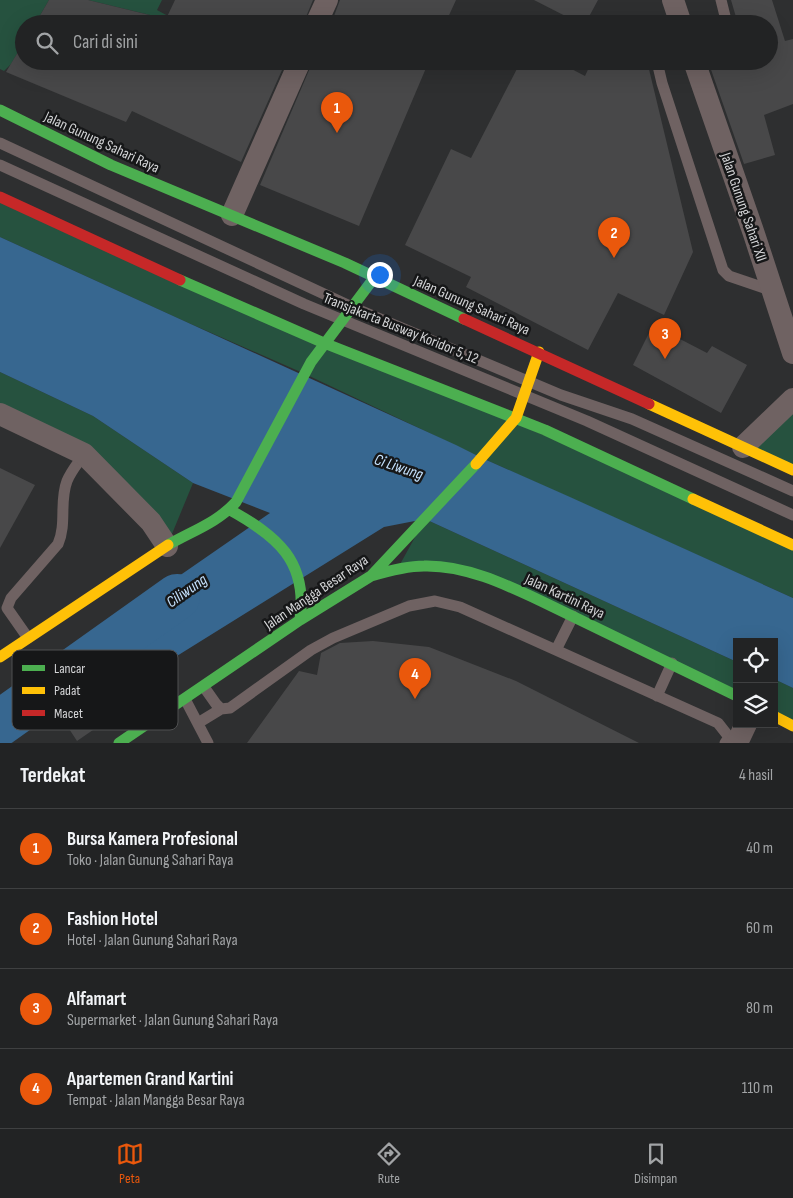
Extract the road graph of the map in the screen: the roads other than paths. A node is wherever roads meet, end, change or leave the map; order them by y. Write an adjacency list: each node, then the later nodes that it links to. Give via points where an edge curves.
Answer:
1 (327, 0): 4 (street)
2 (673, 0): 5 (street)
3 (720, 0): 6 (lane)
4 (320, 15)
5 (678, 15)
6 (724, 15)
7 (296, 70): 14 (street)
8 (659, 70): 16 (lane, via 723,270 729,276)
9 (697, 70): 16 (street, Jalan Gunung Sahari XII)
10 (0, 110): 14 (main road, Jalan Gunung Sahari Raya, via 111,166)
11 (0, 142): 17 (lane, Transjakarta Busway Koridor 5, 12)
12 (0, 165): 18 (lane, Transjakarta Busway Koridor 5, 12)
13 (0, 197): 19 (main road)
14 (232, 215): 15 (main road, Jalan Gunung Sahari Raya)
15 (374, 278): 17 (main road); 20 (main road, Jalan Gunung Sahari Raya)
16 (773, 292): 21 (street, Jalan Gunung Sahari XII)
17 (352, 306): 18 (main road); 22 (lane, Transjakarta Busway Koridor 5, 12)
18 (342, 320): 19 (main road); 23 (lane, Transjakarta Busway Koridor 5, 12)
19 (324, 343): 26 (main road); 31 (main road)
20 (539, 352): 22 (main road, Jalan Mangga Besar Raya); 27 (main road, Jalan Gunung Sahari Raya)
21 (793, 353)
22 (529, 380): 23 (main road, Jalan Mangga Besar Raya); 30 (lane, Transjakarta Busway Koridor 5, 12, via 561,395 632,419)
23 (524, 394): 26 (main road, Jalan Mangga Besar Raya); 32 (lane, Transjakarta Busway Koridor 5, 12)
24 (793, 399): 27 (street)
25 (0, 414): 28 (street)
26 (516, 418): 33 (main road); 35 (main road, Jalan Mangga Besar Raya)
27 (743, 448): 29 (main road, Jalan Gunung Sahari Raya)
28 (84, 454): 34 (street, via 151,522); 38 (lane, via 67,480 63,499 63,533 58,544 11,598 7,608)
29 (793, 470)
30 (793, 491)
31 (233, 506): 34 (main road, via 218,519); 37 (main road, via 284,550 301,585)
32 (793, 515)
33 (793, 545)
34 (167, 546): 38 (main road)
35 (371, 576): 36 (main road, Jalan Kartini Raya, via 420,566 461,570 490,579); 37 (main road, Jalan Mangga Besar Raya)
36 (573, 616): 39 (lane); 41 (main road, Jalan Kartini Raya)
37 (300, 620): 42 (main road, Jalan Mangga Besar Raya)
38 (28, 639): 40 (main road)
39 (556, 650): 44 (lane); 47 (lane, via 460,607 435,601 409,606 333,638 230,708)
40 (0, 657)
41 (672, 662): 43 (main road, Jalan Kartini Raya); 44 (lane)
42 (204, 686): 45 (main road, Jalan Mangga Besar Raya); 47 (lane)
43 (733, 694)
44 (657, 696): 55 (lane, via 718,723 729,737)
45 (186, 699): 46 (main road, Jalan Mangga Besar Raya); 49 (lane)
46 (178, 704)
47 (221, 709): 49 (lane)
48 (778, 718): 50 (main road)
49 (198, 723): 54 (lane)
50 (793, 726)
51 (744, 728): 56 (street)
52 (139, 730): 53 (main road, Jalan Mangga Besar Raya)
53 (119, 743)
54 (208, 743)
55 (725, 743)
56 (736, 743)

